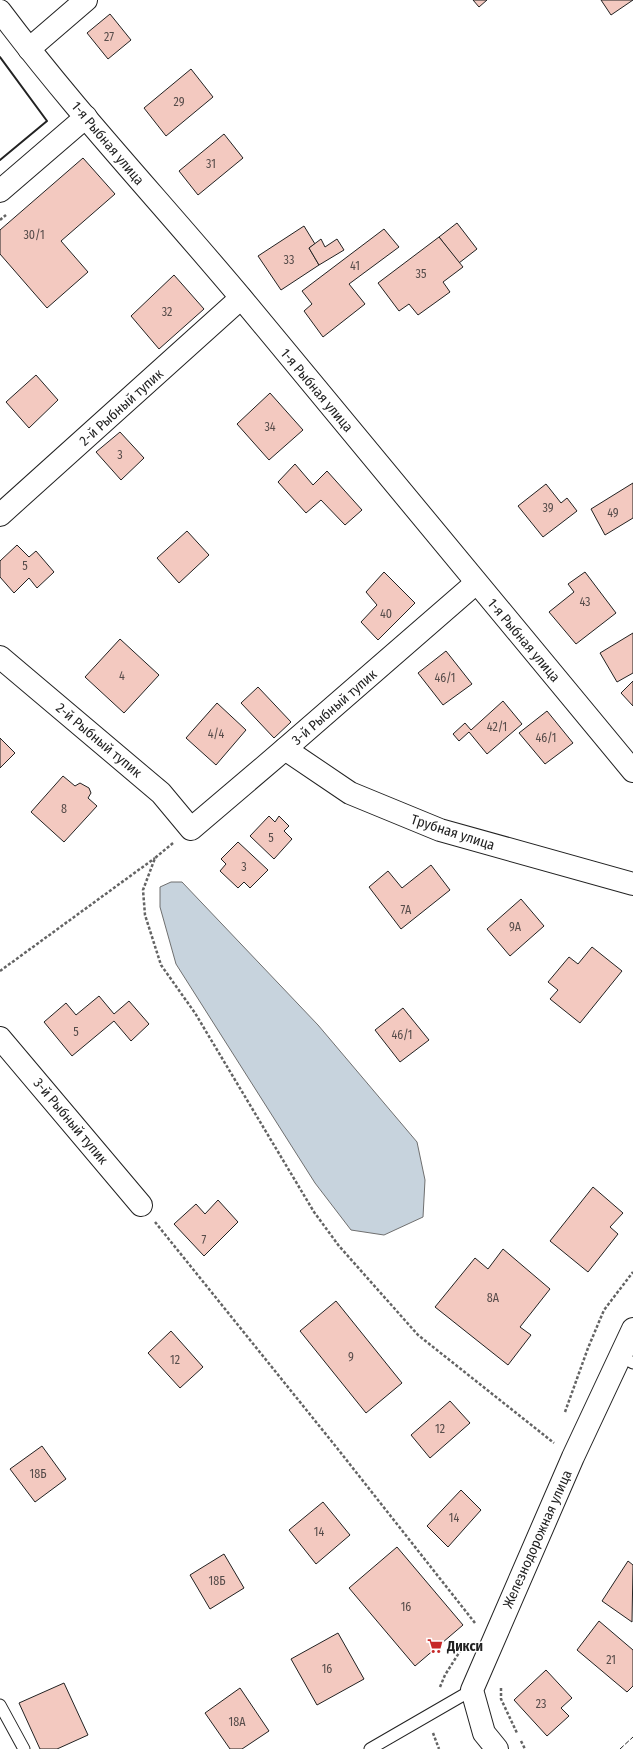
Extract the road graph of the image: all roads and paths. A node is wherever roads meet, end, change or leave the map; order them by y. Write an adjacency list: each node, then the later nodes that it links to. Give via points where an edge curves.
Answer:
1 (86, 0): 3 (street)
2 (0, 11): 3 (street, 1-я Рыбная улица)
3 (29, 49): 4 (street, 1-я Рыбная улица)
4 (86, 117): 5 (street); 6 (street, 1-я Рыбная улица)
5 (0, 191)
6 (241, 298): 7 (street, 2-й Рыбный тупик); 8 (street, 1-я Рыбная улица)
7 (0, 515)
8 (476, 583): 10 (street, 3-й Рыбный тупик); 11 (street, 1-я Рыбная улица)
9 (0, 657): 12 (street, 2-й Рыбный тупик, via 162,793)
10 (286, 749): 12 (street, 3-й Рыбный тупик); 14 (street, Трубная улица, via 350,793 440,830)
11 (633, 771)
12 (191, 829): 13 (path)
13 (155, 858): 15 (path); 20 (path, via 143,890 145,915 161,965 195,1013 314,1212 339,1246 418,1335)
14 (633, 884)
15 (0, 970)
16 (0, 1038): 17 (street, 3-й Рыбный тупик)
17 (141, 1205): 21 (path, via 337,1448)
18 (633, 1329): 19 (street, Железнодорожная улица)
19 (626, 1359): 20 (street, Железнодорожная улица)
20 (573, 1457): 21 (street, Железнодорожная улица)
21 (491, 1645): 22 (street, Железнодорожная улица)
22 (472, 1690): 25 (lane); 26 (street, via 484,1733)
23 (0, 1705): 24 (lane)
24 (24, 1749)
25 (370, 1749)
26 (497, 1749)

